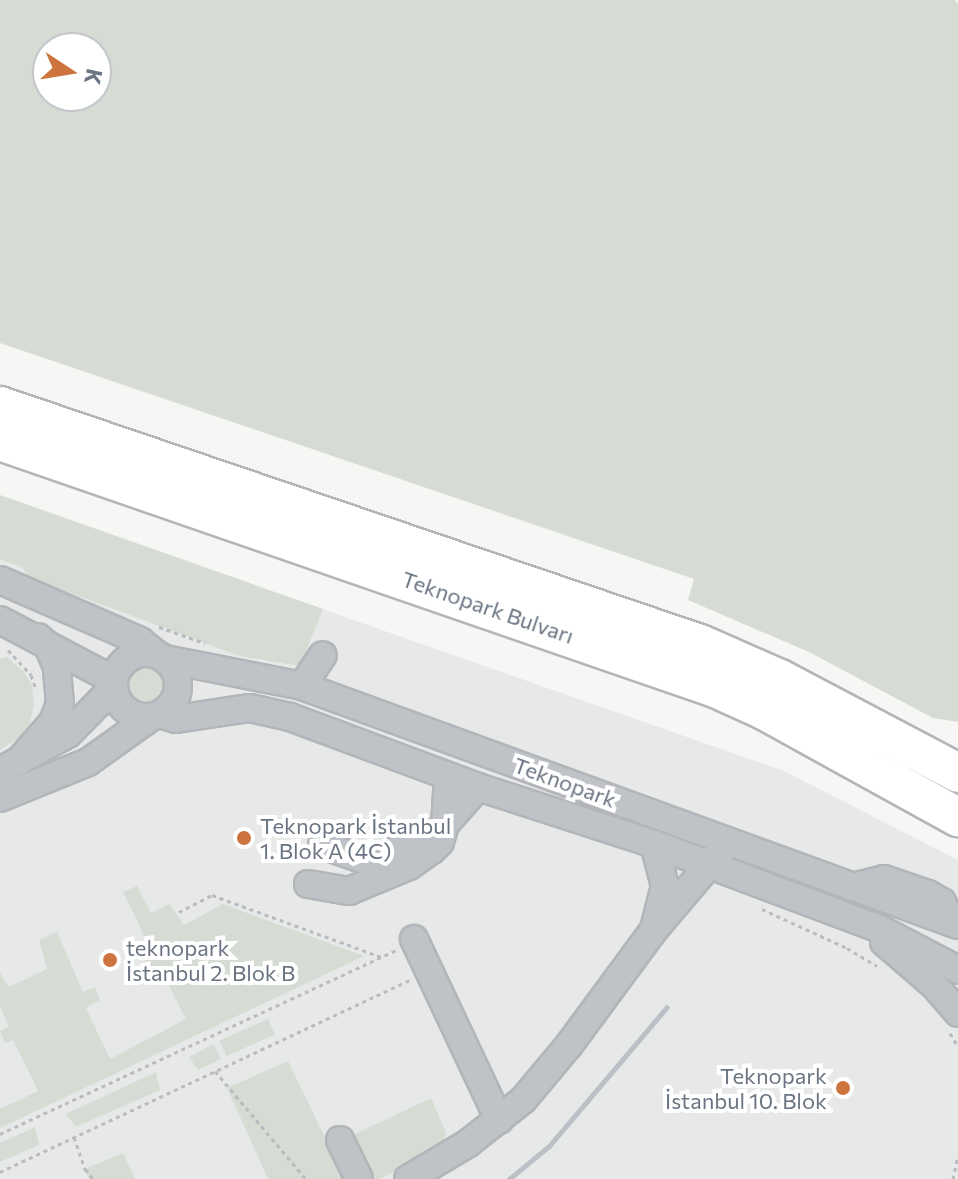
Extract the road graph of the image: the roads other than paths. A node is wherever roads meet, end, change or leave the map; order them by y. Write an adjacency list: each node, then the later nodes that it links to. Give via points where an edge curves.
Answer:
1 (0, 406): 13 (highway, Teknopark Bulvarı, via 700,644)
2 (0, 441): 4 (highway, Teknopark Bulvarı)
3 (0, 463): 4 (highway, via 269,552)
4 (338, 556): 20 (highway, Teknopark Bulvarı, via 715,688)
5 (0, 580): 9 (street, Teknopark, via 140,641)
6 (0, 620): 7 (street, Teknopark)
7 (38, 637): 10 (street, Teknopark); 15 (street, via 57,667 60,704 53,722)
8 (323, 655): 11 (street)
9 (161, 657): 10 (street, via 135,655 126,660); 11 (street, Teknopark); 12 (street, via 173,667 178,688 176,699)
10 (114, 683): 12 (street, Teknopark, via 116,697 130,714); 15 (street, via 68,734)
11 (302, 686): 22 (street, Teknopark)
12 (155, 716): 17 (street, Teknopark, via 176,719 250,708 276,712); 19 (street, via 88,762)
13 (877, 730): 14 (highway); 16 (highway, Teknopark Bulvarı)
14 (958, 747)
15 (9, 766)
16 (958, 773)
17 (448, 776): 18 (street, Teknopark); 21 (street)
18 (478, 787): 21 (street); 23 (street, Teknopark)
19 (0, 798)
20 (953, 816)
21 (445, 825): 24 (street, via 375,859); 26 (street, via 440,842 423,858 356,889 340,892)
22 (726, 842): 25 (street); 28 (street, Teknopark)
23 (654, 844): 25 (street, Teknopark); 29 (street, via 665,886)
24 (322, 845)
25 (711, 865): 27 (street, Teknopark); 29 (street)
26 (308, 884)
27 (848, 917): 31 (street, Teknopark, via 904,939); 32 (street, Teknopark, via 934,985)
28 (955, 924)
29 (653, 931): 33 (street, via 543,1078)
30 (410, 942): 33 (street)
31 (958, 970)
32 (958, 1013)
33 (499, 1120): 36 (street)
34 (340, 1140): 35 (street)
35 (359, 1179)
36 (408, 1179)

